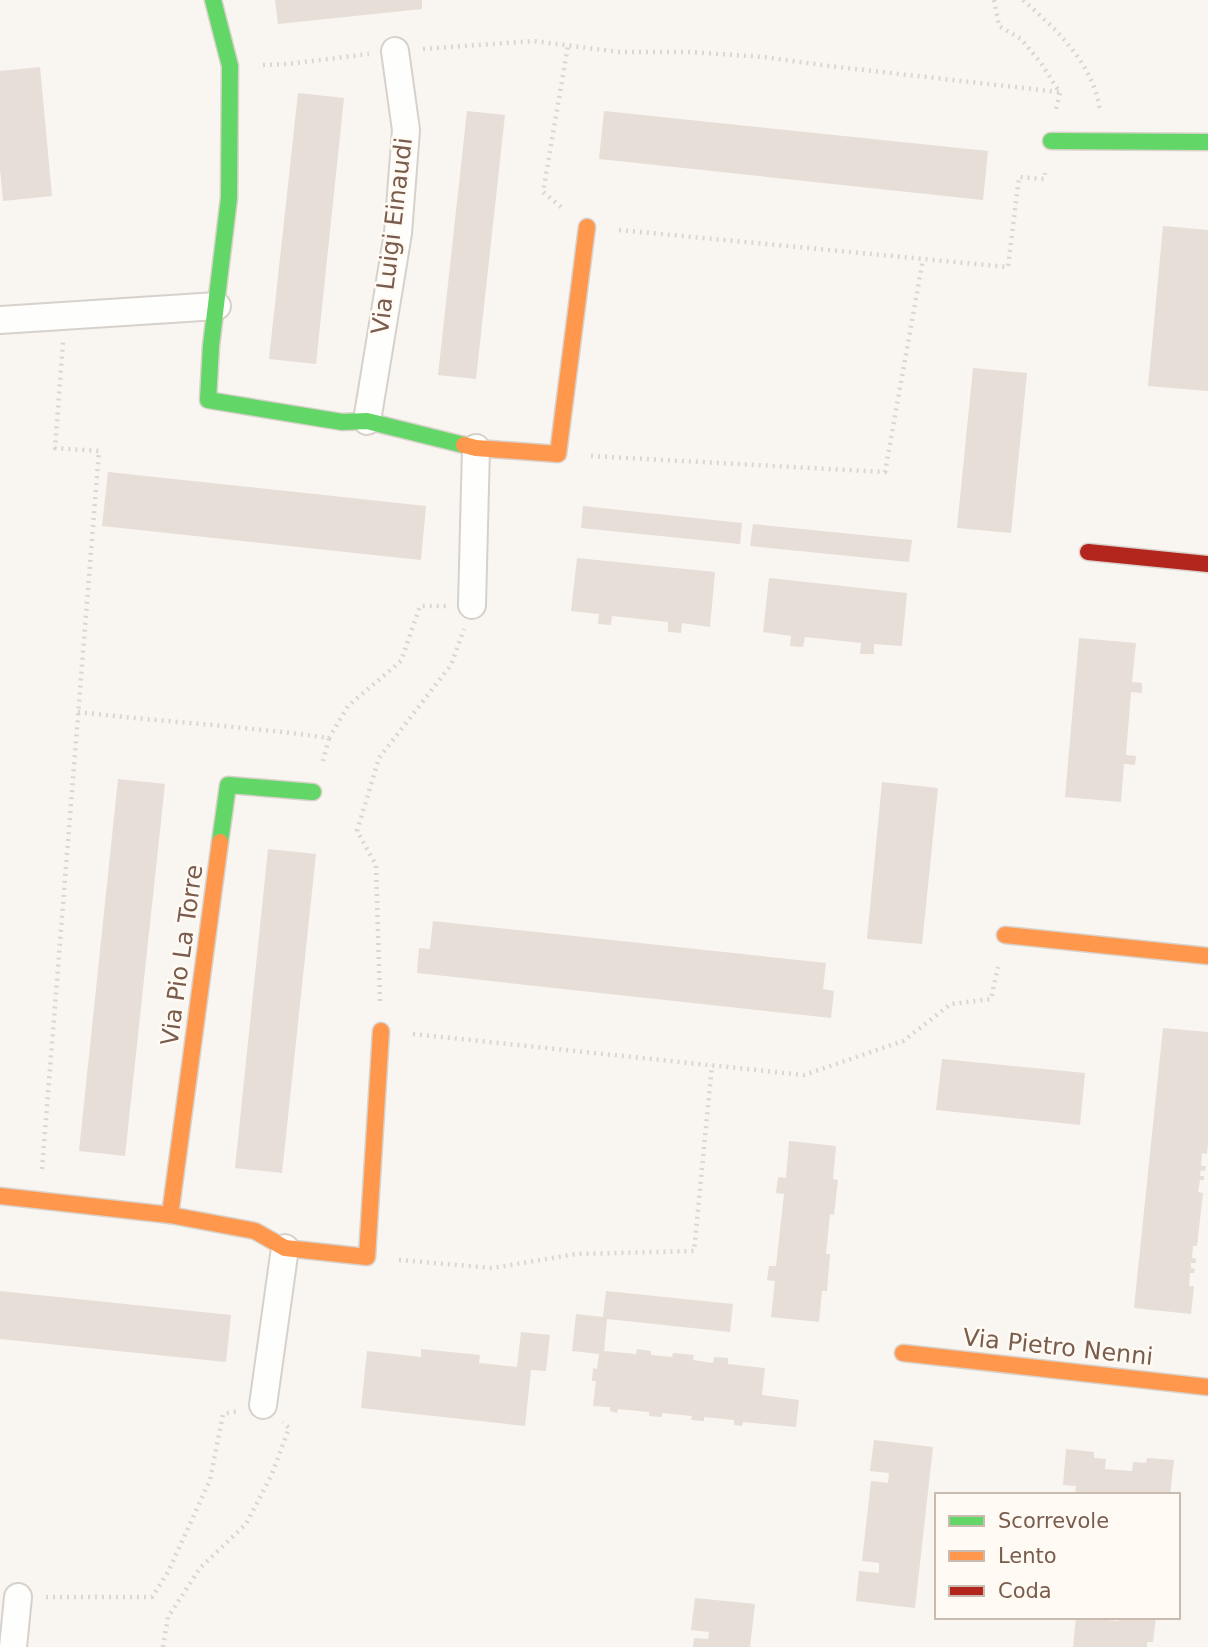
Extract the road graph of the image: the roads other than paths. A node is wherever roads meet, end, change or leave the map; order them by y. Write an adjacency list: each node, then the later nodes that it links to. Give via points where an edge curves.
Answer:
1 (213, 0): 6 (street, via 230,66 229,198)
2 (395, 51): 8 (street, Via Luigi Einaudi, via 406,130 398,233)
3 (1051, 141): 4 (street)
4 (1208, 142)
5 (586, 227): 9 (street, via 558,454)
6 (217, 306): 7 (street); 8 (street, via 208,400 342,422)
7 (0, 320)
8 (367, 421): 9 (street)
9 (476, 448): 12 (street)
10 (1088, 552): 11 (street)
11 (1208, 564)
12 (472, 605)
13 (313, 792): 18 (street, Via Pio La Torre, via 228,785)
14 (1005, 935): 15 (street)
15 (1208, 956)
16 (381, 1031): 19 (street, via 367,1257)
17 (0, 1196): 18 (street)
18 (170, 1215): 19 (street, via 255,1231)
19 (285, 1248): 22 (street)
20 (903, 1353): 21 (street, Via Pietro Nenni)
21 (1208, 1387)
22 (263, 1405)
23 (18, 1597): 24 (street)
24 (13, 1647)

